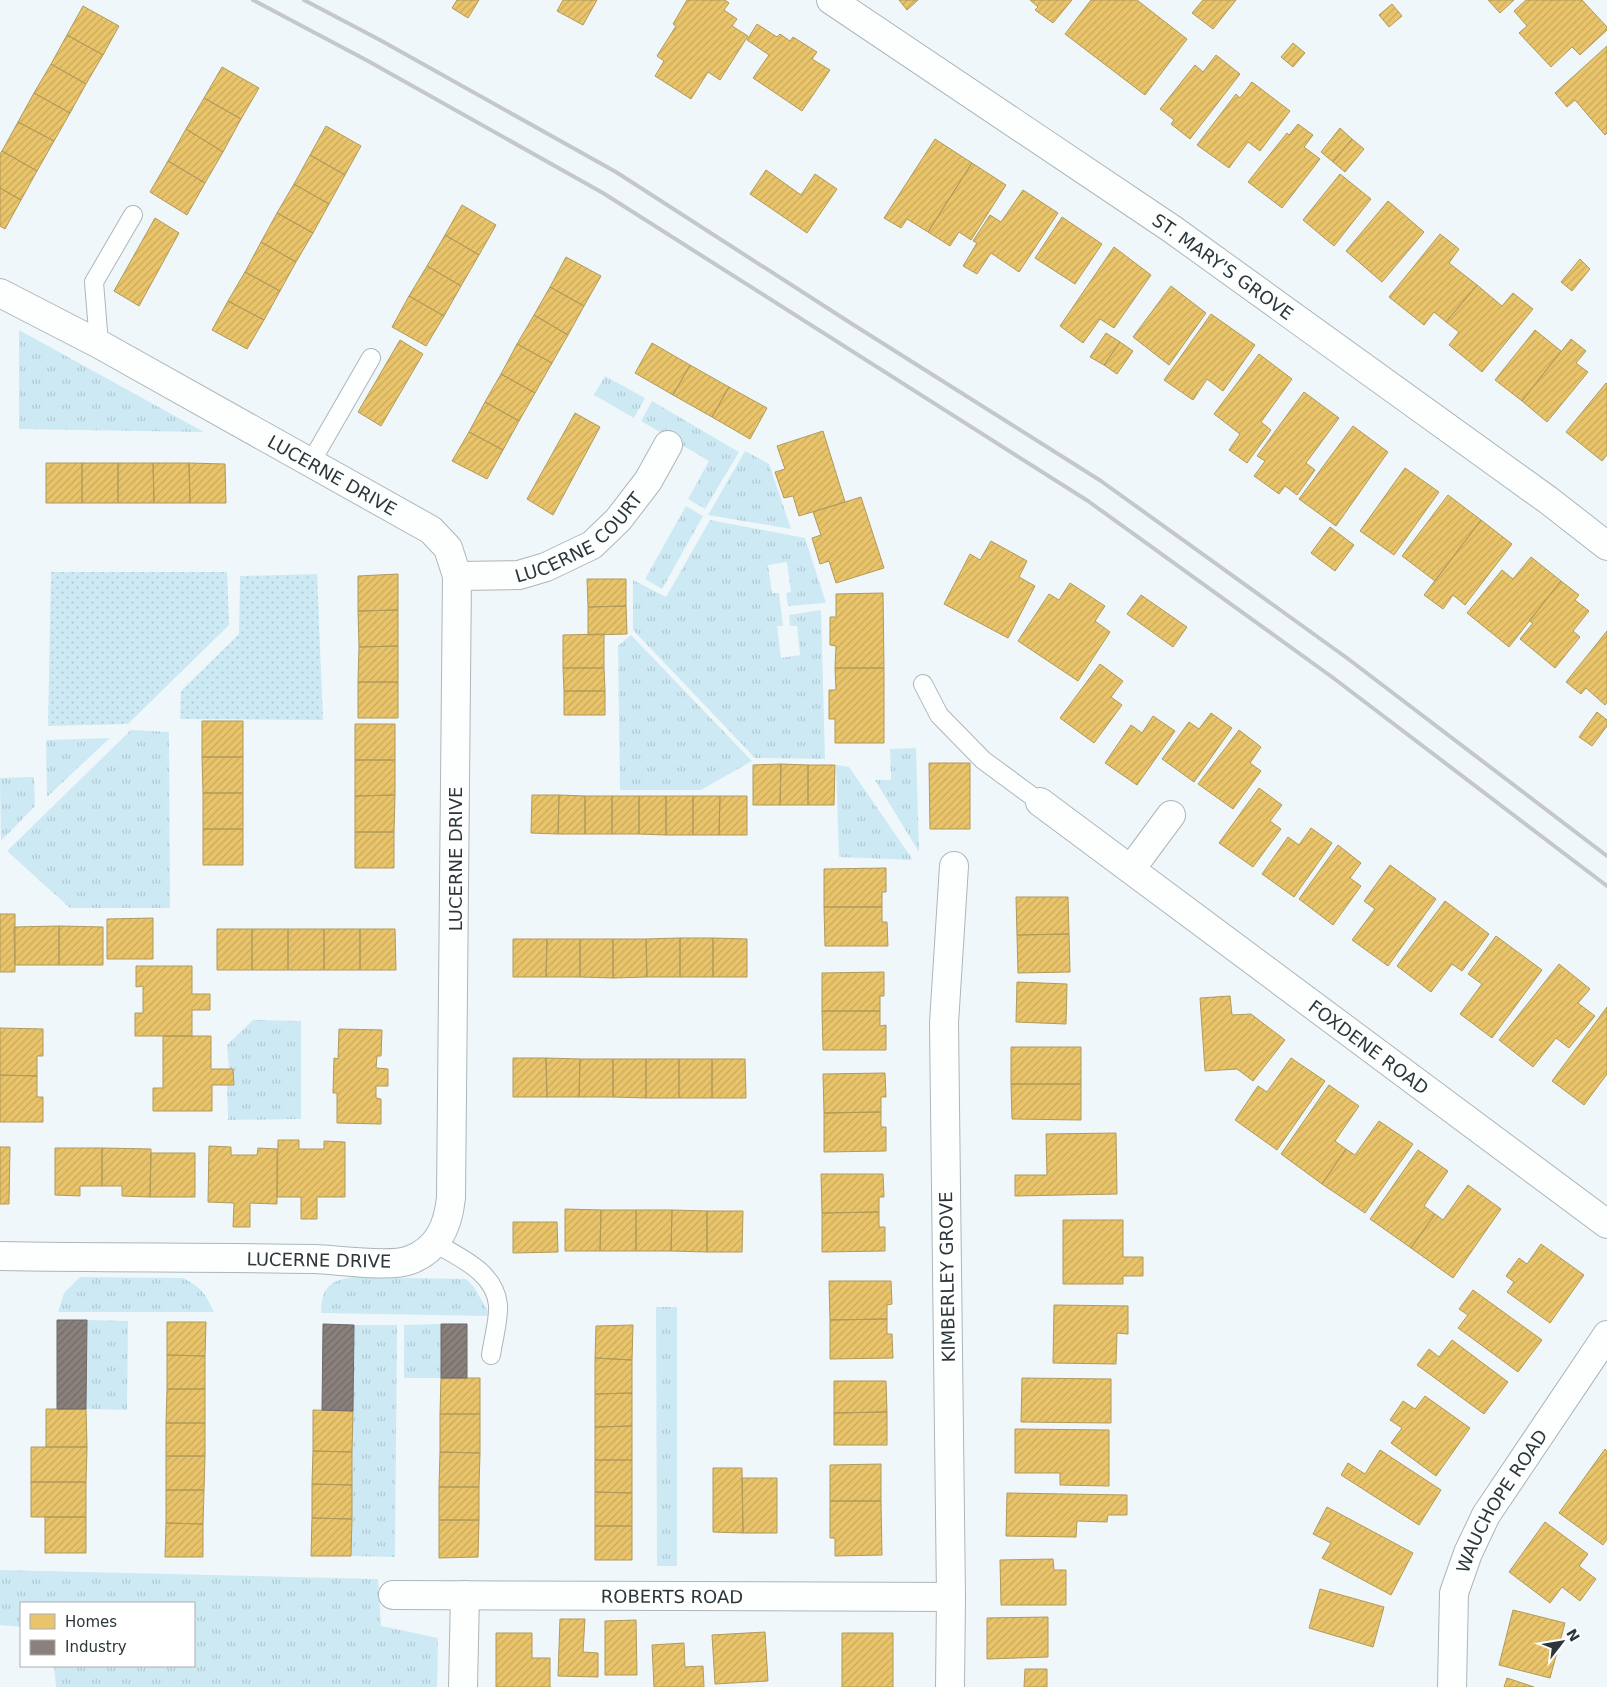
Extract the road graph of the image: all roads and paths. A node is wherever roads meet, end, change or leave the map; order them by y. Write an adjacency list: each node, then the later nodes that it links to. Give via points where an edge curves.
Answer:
1 (831, 0): 8 (street, ST. MARY'S GROVE, via 1172,229)
2 (133, 215): 4 (lane, via 94,282)
3 (0, 293): 4 (street, LUCERNE DRIVE)
4 (99, 344): 7 (street, LUCERNE DRIVE)
5 (371, 358): 7 (lane)
6 (668, 445): 9 (street, LUCERNE COURT, via 648,480 618,520 592,545 546,567 519,575)
7 (311, 462): 9 (street, LUCERNE DRIVE, via 431,530 448,548)
8 (1607, 546)
9 (458, 576): 16 (street, LUCERNE DRIVE, via 452,1198 450,1216)
10 (923, 684): 11 (lane, FOXDENE ROAD, via 939,715 983,760)
11 (1040, 802): 14 (street, FOXDENE ROAD)
12 (1171, 815): 14 (street)
13 (954, 866): 22 (street, KIMBERLEY GROVE, via 944,1023)
14 (1131, 869): 15 (street, FOXDENE ROAD)
15 (1607, 1224)
16 (435, 1243): 17 (street, LUCERNE DRIVE, via 423,1254 395,1263 317,1259); 19 (lane, via 479,1269 494,1290 498,1306)
17 (0, 1256)
18 (1607, 1335): 25 (street, WAUCHOPE ROAD, via 1486,1515 1468,1553 1454,1593)
19 (491, 1355)
20 (393, 1595): 21 (street, ROBERTS ROAD)
21 (465, 1595): 22 (street, ROBERTS ROAD); 23 (street)
22 (951, 1597): 24 (street, KIMBERLEY GROVE)
23 (464, 1687)
24 (950, 1687)
25 (1452, 1687)

